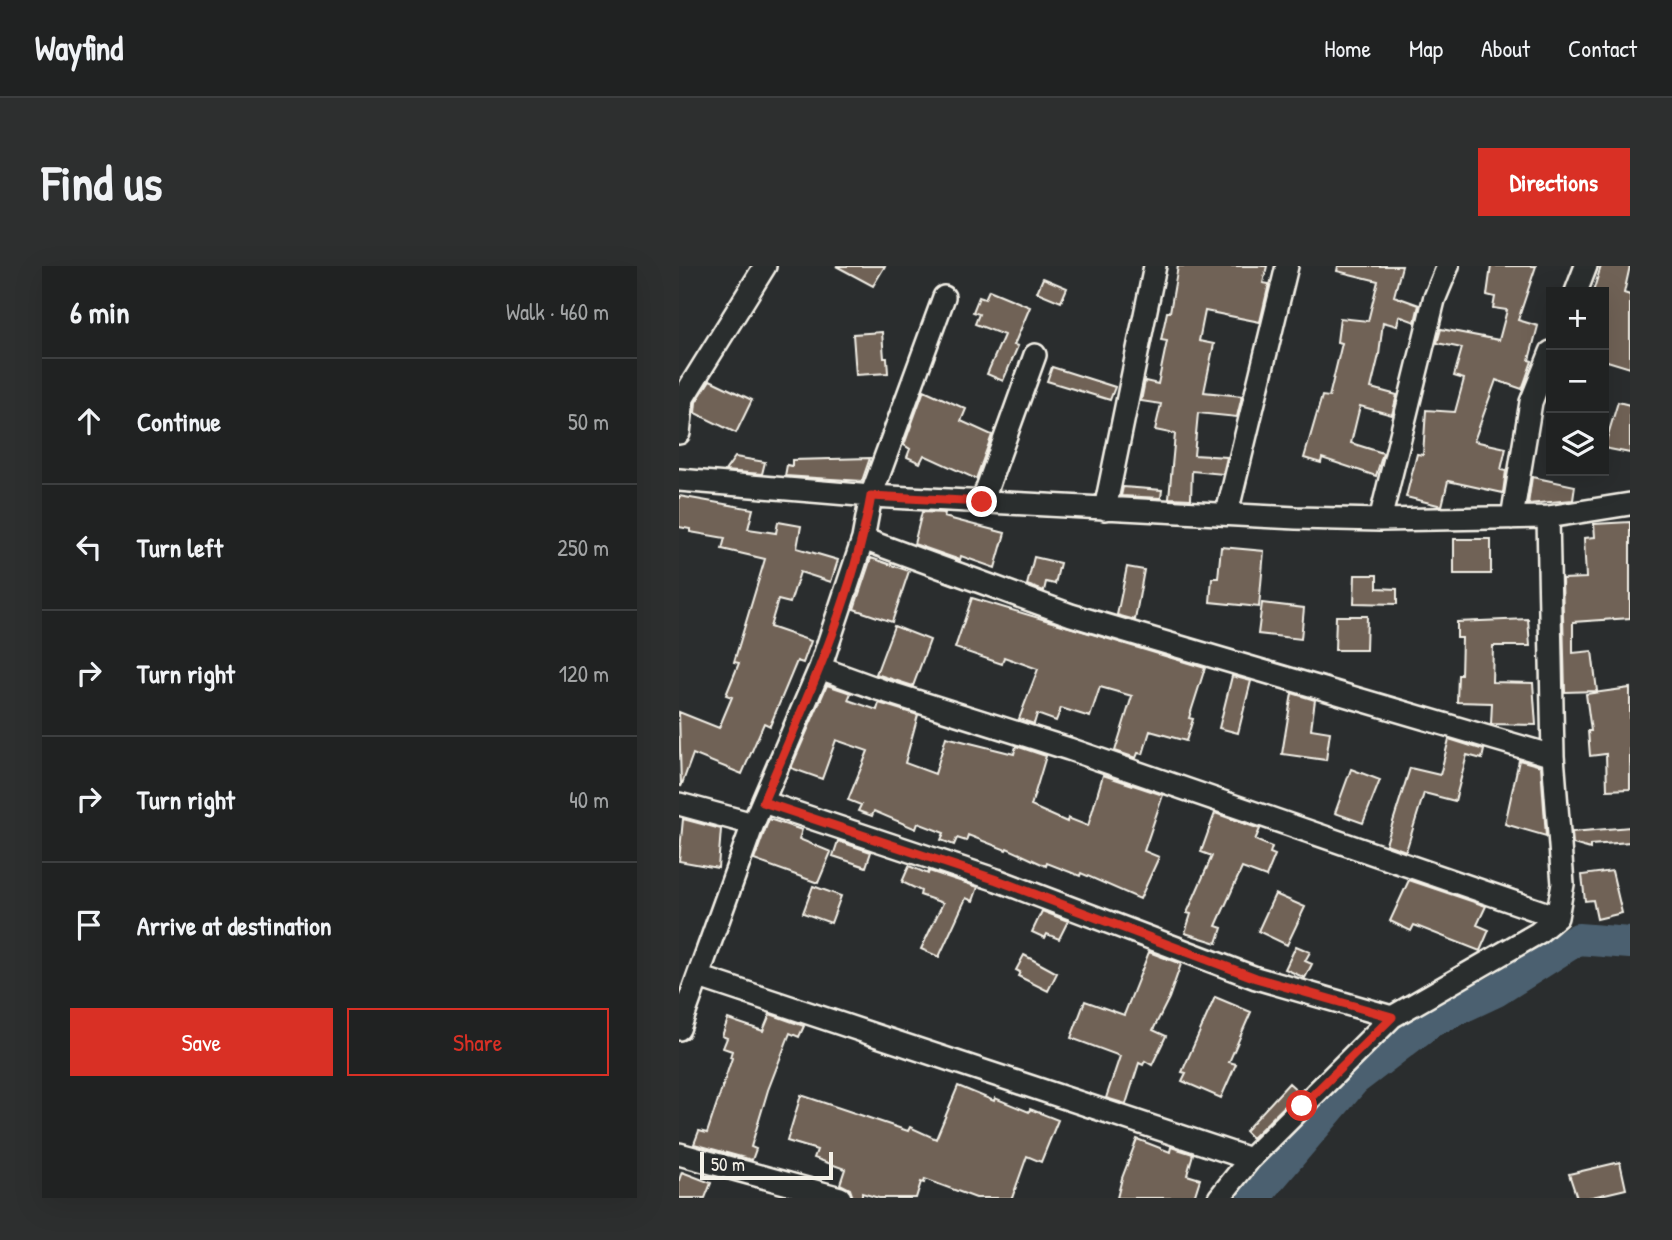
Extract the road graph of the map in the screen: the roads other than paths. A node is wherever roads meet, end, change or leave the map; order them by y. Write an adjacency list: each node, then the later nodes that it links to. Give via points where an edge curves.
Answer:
1 (765, 266): 10 (street)
2 (1155, 266): 16 (street)
3 (1287, 266): 17 (street)
4 (1448, 266): 20 (street, via 1434,300)
5 (1586, 266): 6 (street)
6 (1578, 287)
7 (944, 298): 13 (street)
8 (1035, 355): 14 (street)
9 (1546, 364): 18 (street, via 1531,402)
10 (681, 397): 11 (street)
11 (679, 433)
12 (679, 480): 13 (street)
13 (871, 496): 14 (street); 21 (street)
14 (982, 502): 16 (street)
15 (1630, 504): 19 (street)
16 (1105, 509): 17 (street)
17 (1227, 513): 20 (street)
18 (1512, 517): 19 (street); 20 (street)
19 (1548, 517): 23 (street)
20 (1380, 520)
21 (863, 539): 22 (street); 23 (street, via 1071,615)
22 (820, 668): 24 (street); 27 (street, via 1069,748)
23 (1553, 756): 27 (street, via 1563,884)
24 (763, 802): 26 (street); 29 (street, via 997,880 1256,978)
25 (679, 804): 26 (street)
26 (753, 824): 28 (street)
27 (1557, 917): 29 (street, via 1538,933)
28 (699, 977): 30 (street); 32 (street)
29 (1392, 1017): 32 (street)
30 (679, 1029)
31 (679, 1154): 33 (street)
32 (1250, 1159): 34 (street)
33 (840, 1198)
34 (1219, 1198)

